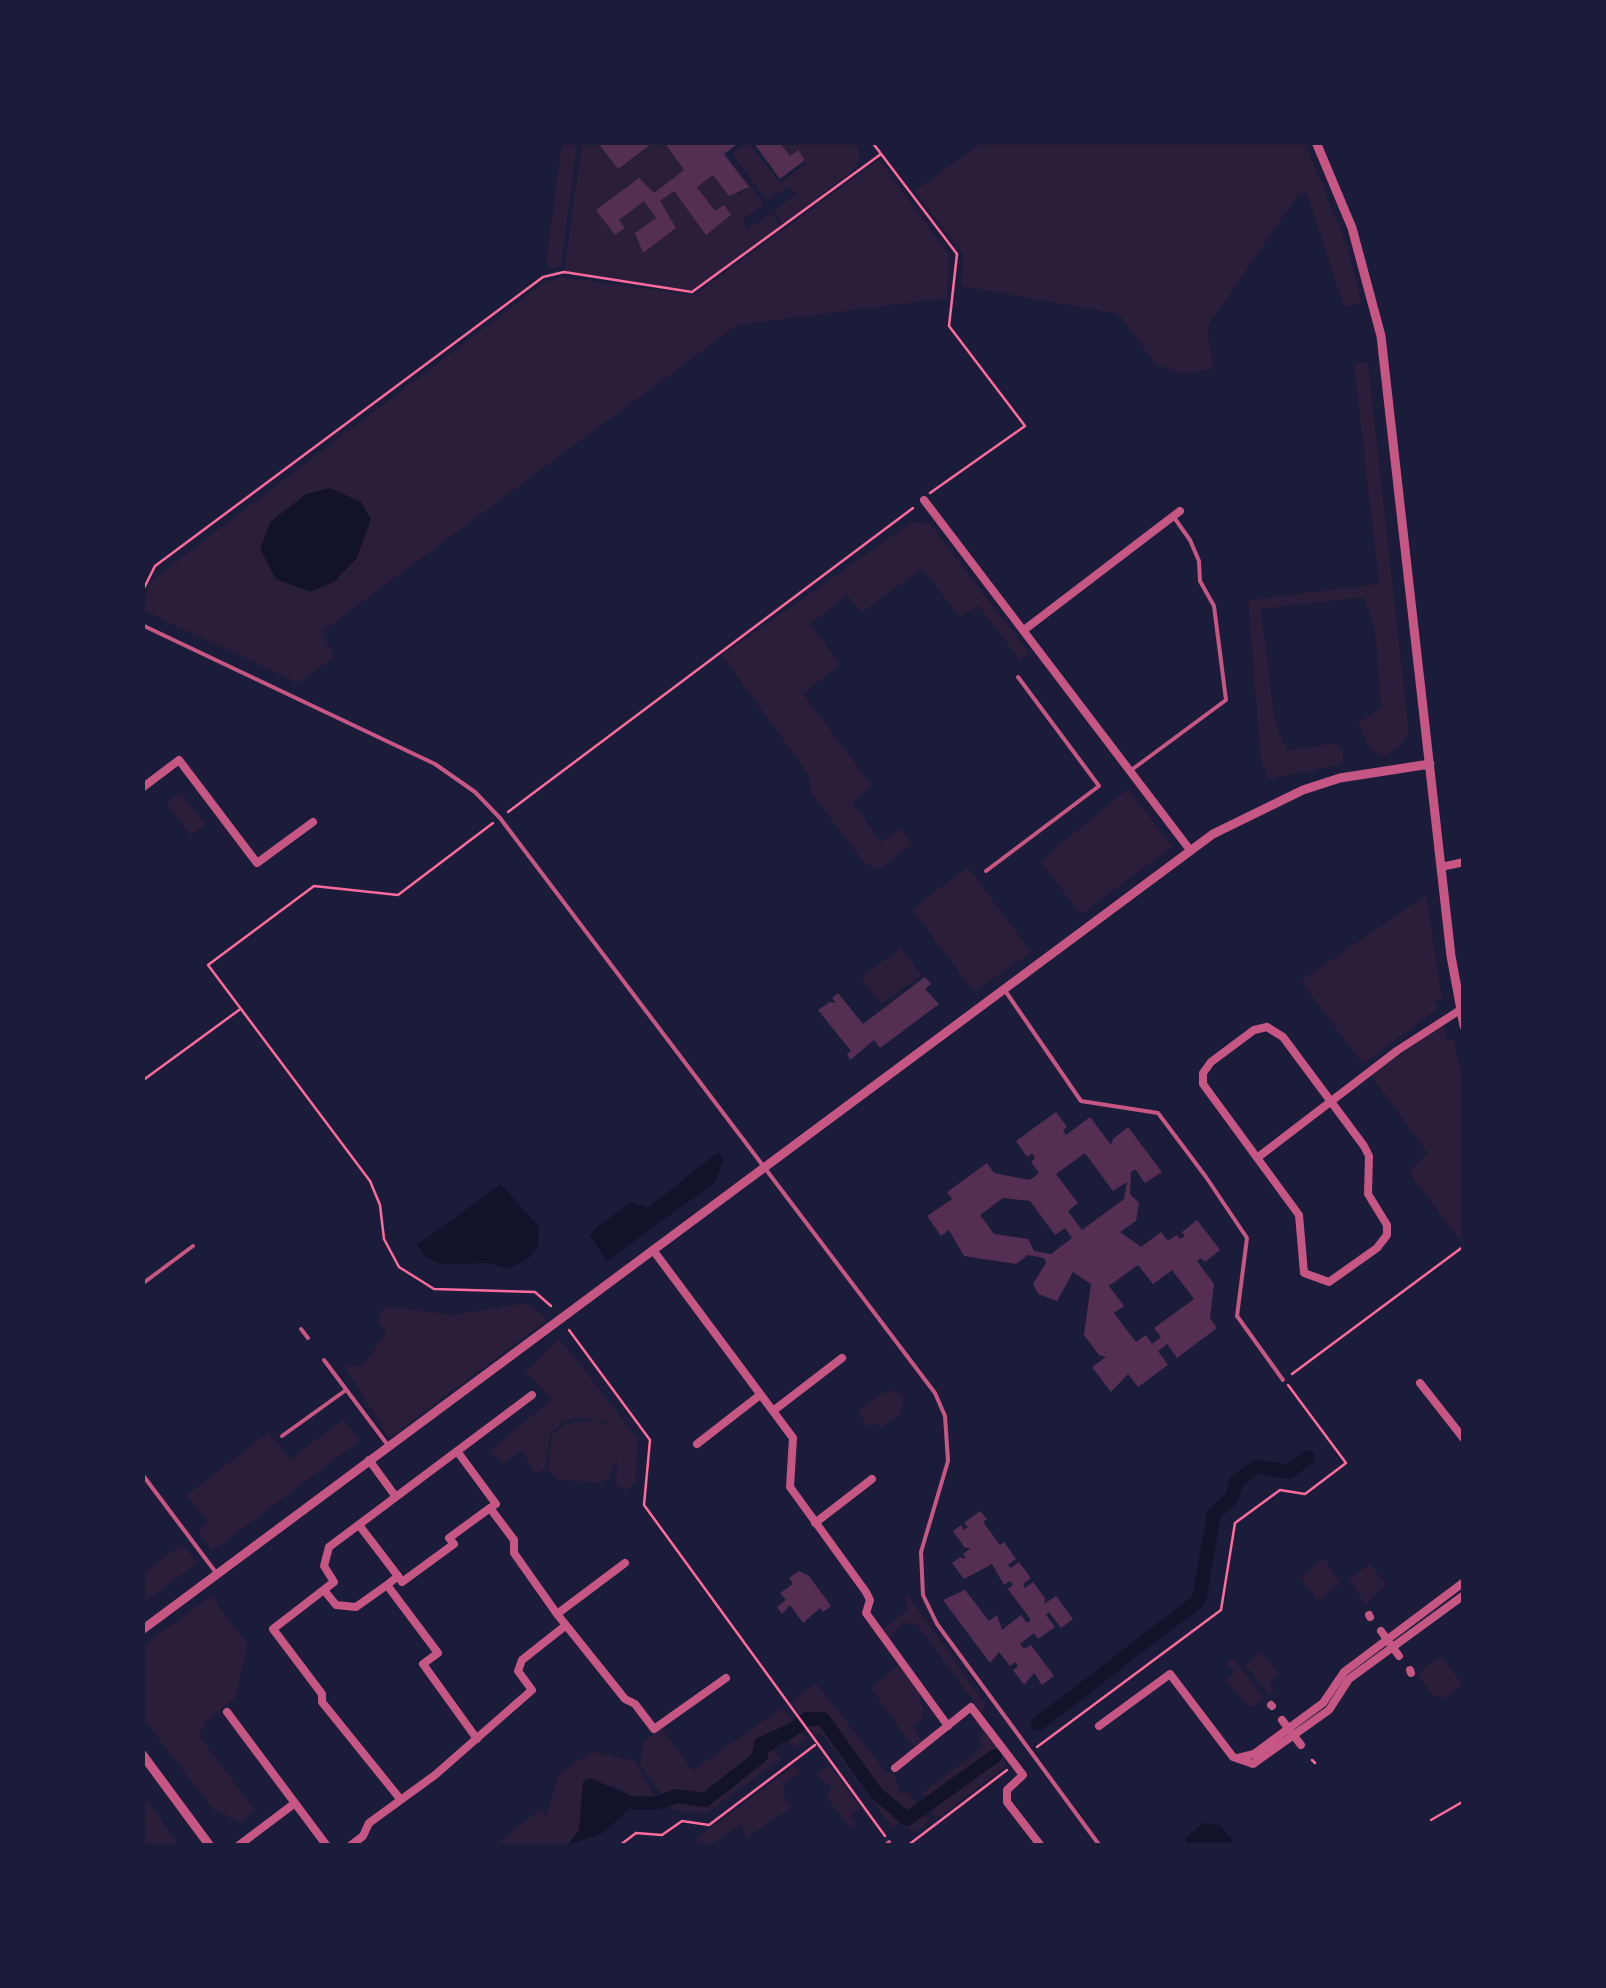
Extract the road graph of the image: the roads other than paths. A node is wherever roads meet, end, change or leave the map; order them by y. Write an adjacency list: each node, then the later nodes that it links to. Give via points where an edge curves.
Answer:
1 (1316, 142): 7 (street, via 1352,228 1381,336)
2 (924, 500): 5 (street)
3 (1176, 513): 5 (street); 8 (lane, via 1214,606 1226,700)
4 (142, 625): 20 (lane, via 435,764 474,792)
5 (1024, 630): 8 (street)
6 (1018, 678): 14 (lane, via 1099,786)
7 (1430, 764): 11 (street, via 1302,790); 13 (street)
8 (1130, 772): 11 (street)
9 (142, 788): 10 (street, via 179,760 257,863)
10 (313, 822)
11 (1190, 850): 15 (street)
12 (1464, 862): 13 (street)
13 (1441, 867): 16 (street)
14 (986, 871)
15 (1003, 988): 20 (street); 28 (lane, via 1081,1101 1158,1113 1215,1190 1246,1238 1237,1316)
16 (1460, 1010): 17 (street); 18 (street)
17 (1464, 1026)
18 (1331, 1100): 19 (street); 19 (street, via 1283,1037 1267,1027 1210,1062 1203,1073 1207,1092); 19 (street, via 1367,1151 1368,1194 1388,1230 1377,1248 1329,1282 1306,1276 1299,1259 1301,1220)
19 (1257, 1158)
20 (762, 1167): 22 (street); 74 (lane, via 935,1393 945,1416 948,1461 921,1552 923,1596)
21 (192, 1246): 23 (lane)
22 (653, 1250): 32 (street); 37 (street)
23 (142, 1284)
24 (302, 1329): 25 (lane)
25 (308, 1338)
26 (842, 1358): 33 (street)
27 (324, 1360): 30 (lane)
28 (1283, 1380)
29 (1420, 1382): 35 (street)
30 (346, 1390): 34 (lane); 37 (lane)
31 (532, 1395): 38 (street)
32 (760, 1395): 33 (street); 36 (street)
33 (773, 1411): 44 (street, via 796,1446 790,1488)
34 (282, 1436)
35 (1464, 1439)
36 (696, 1444)
37 (388, 1446): 39 (street)
38 (456, 1452): 42 (street); 43 (street, via 496,1504)
39 (369, 1460): 42 (street); 47 (street)
40 (142, 1474): 47 (lane)
41 (872, 1479): 44 (street)
42 (396, 1497): 45 (street)
43 (490, 1508): 48 (street, via 415,1573 402,1582); 53 (street)
44 (815, 1523): 60 (street, via 866,1592 866,1613)
45 (359, 1524): 48 (street); 51 (street, via 329,1548 324,1566 334,1581)
46 (625, 1563): 53 (street)
47 (218, 1574): 55 (street)
48 (398, 1576): 50 (street)
49 (1464, 1582): 56 (street)
50 (387, 1585): 51 (street, via 356,1608 336,1605); 63 (street, via 438,1653 422,1664)
51 (324, 1590): 67 (street, via 273,1629)
52 (1464, 1595): 56 (street)
53 (557, 1614): 54 (street)
54 (565, 1626): 58 (street, via 654,1729); 63 (street, via 522,1660 518,1671 532,1690)
55 (142, 1630)
56 (1387, 1639): 57 (street); 62 (street, via 1344,1672 1324,1703)
57 (1400, 1656)
58 (726, 1678)
59 (227, 1712): 68 (street)
60 (948, 1726): 66 (street); 73 (street, via 972,1707 1023,1775 1007,1790 1008,1802)
61 (1099, 1726): 62 (street, via 1170,1674 1233,1757 1248,1757)
62 (1288, 1728): 64 (street)
63 (477, 1739): 67 (street)
64 (1300, 1744)
65 (142, 1754): 69 (street)
66 (894, 1768)
67 (401, 1800): 72 (street)
68 (295, 1802): 70 (street); 71 (street)
69 (210, 1846)
70 (238, 1846)
71 (327, 1846)
72 (350, 1846)
73 (1041, 1846)
74 (1100, 1846)

